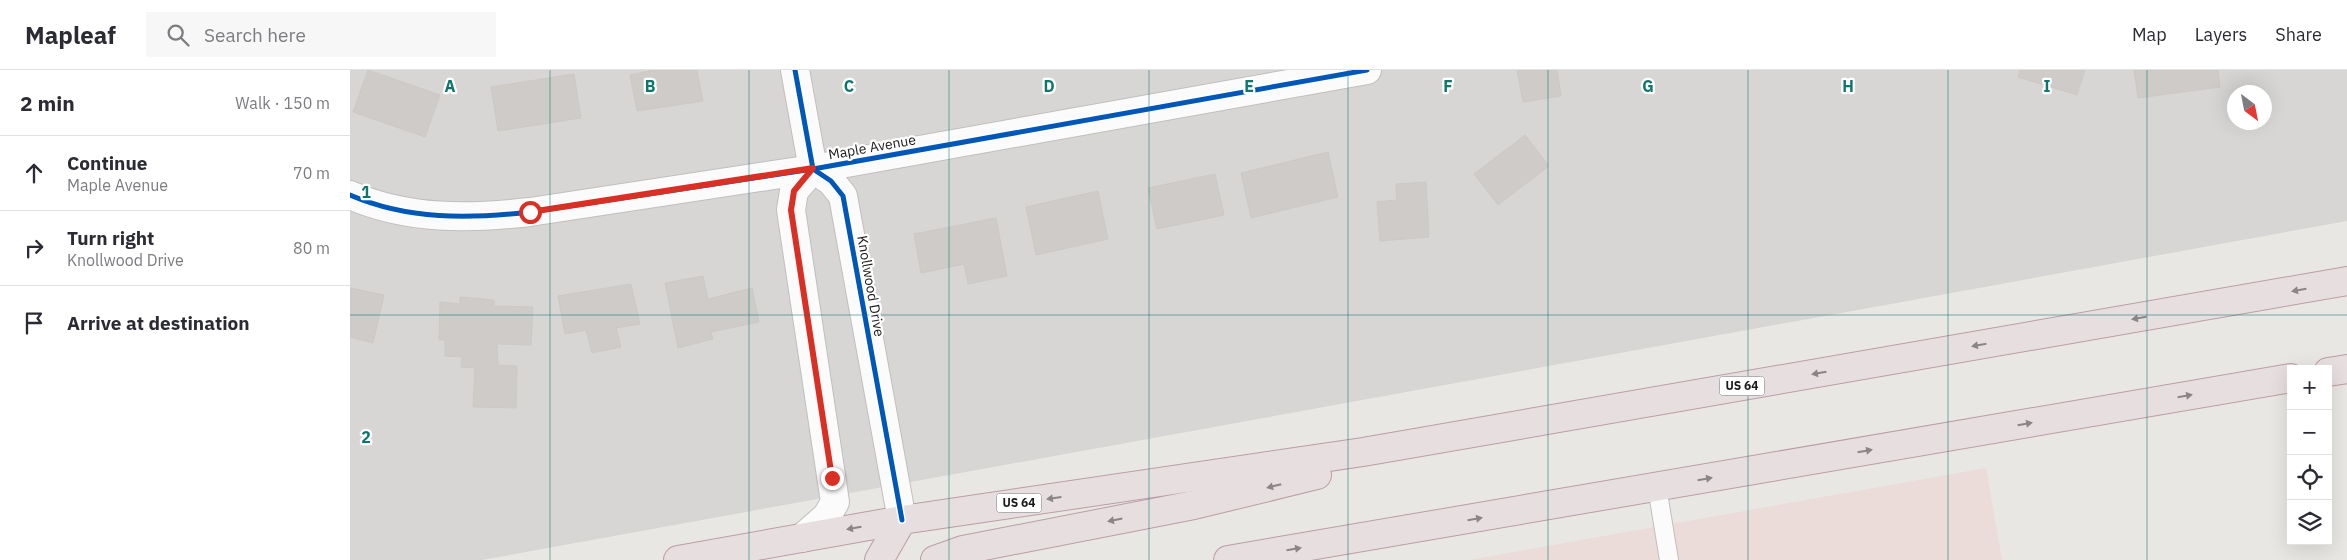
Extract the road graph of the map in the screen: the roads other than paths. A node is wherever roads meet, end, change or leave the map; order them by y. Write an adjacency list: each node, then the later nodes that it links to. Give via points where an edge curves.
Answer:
1 (795, 70): 3 (street)
2 (1367, 70): 3 (street, Maple Avenue)
3 (813, 168): 4 (street, Maple Avenue, via 486,217 402,212); 11 (street, Knollwood Drive, via 831,181 843,196); 12 (street, via 794,191 791,210 835,502 827,516)
4 (350, 195)
5 (2347, 282): 9 (highway, US 64, one-way to 9)
6 (2347, 369): 7 (highway)
7 (2332, 371)
8 (2287, 379): 10 (highway, one-way to 8)
9 (1421, 442): 11 (highway, US 64, one-way to 11); 15 (highway, one-way to 15, via 1355,466 1203,503 963,550)
10 (1657, 487): 16 (highway, one-way to 10); 17 (lane)
11 (902, 520): 12 (highway, US 64, one-way to 12); 14 (highway)
12 (802, 538): 13 (highway, US 64)
13 (678, 560)
14 (878, 560)
15 (935, 560)
16 (1228, 560)
17 (1669, 560)

